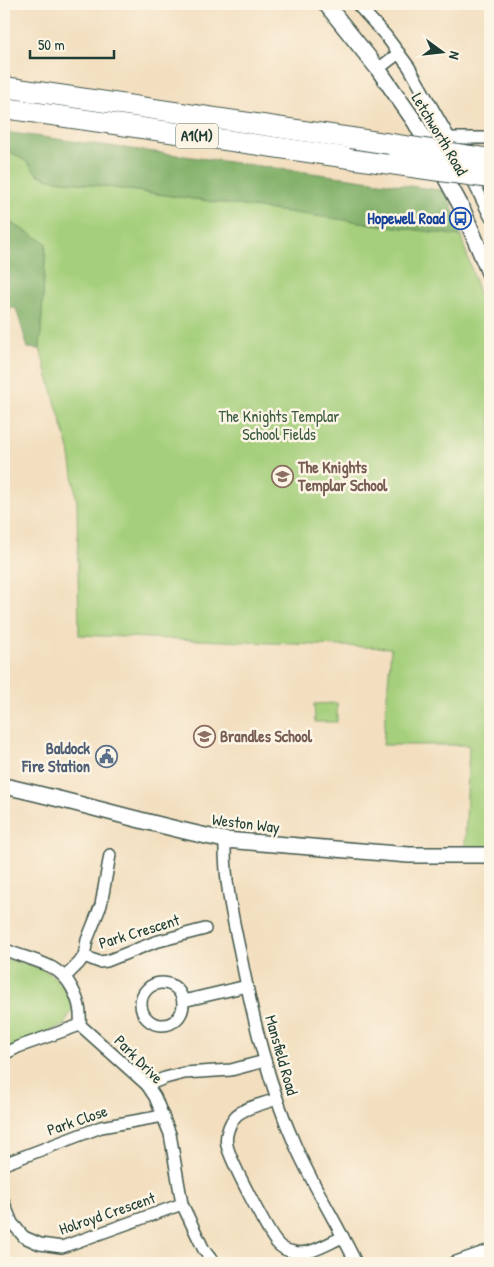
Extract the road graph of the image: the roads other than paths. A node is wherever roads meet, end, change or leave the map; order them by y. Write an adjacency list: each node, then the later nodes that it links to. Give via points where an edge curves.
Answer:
1 (326, 4): 4 (street, Letchworth Road)
2 (357, 4): 3 (street, Letchworth Road)
3 (399, 53): 4 (street); 7 (street, Letchworth Road)
4 (378, 69): 12 (street, Letchworth Road, via 415,122 452,188)
5 (4, 87): 9 (highway, A1(M), bridge)
6 (4, 108): 10 (highway, A1(M), bridge)
7 (449, 138): 8 (street); 11 (street, Letchworth Road)
8 (490, 138)
9 (490, 159)
10 (490, 178)
11 (490, 216)
12 (490, 275)
13 (4, 786): 14 (street, Weston Way)
14 (225, 840): 16 (street, Weston Way, via 409,855); 21 (street, Mansfield Road, via 226,872)
15 (110, 855): 19 (street, Park Crescent, via 100,905)
16 (490, 855)
17 (205, 929): 19 (street, Park Crescent, via 155,942 107,961 99,962)
18 (4, 950): 20 (street, via 45,964)
19 (84, 956): 20 (street, Park Crescent)
20 (66, 976): 23 (street, via 79,1005)
21 (247, 986): 22 (street); 25 (street, Mansfield Road)
22 (183, 1001)
23 (80, 1025): 24 (street); 26 (street, Park Drive)
24 (4, 1054)
25 (265, 1061): 26 (street, via 231,1070 184,1072); 27 (street, Mansfield Road)
26 (147, 1086): 28 (street, Park Drive)
27 (277, 1099): 32 (street, Mansfield Road, via 295,1145); 32 (street, via 236,1115 226,1138 230,1155 278,1244 302,1254)
28 (163, 1116): 29 (street, Park Close, via 101,1127); 31 (street, Park Drive, via 170,1134)
29 (4, 1164)
30 (4, 1203): 31 (street, Holroyd Crescent, via 12,1223 24,1237 40,1244 62,1247)
31 (182, 1204): 34 (street, Park Drive, via 204,1250)
32 (343, 1237): 35 (street, Mansfield Road)
33 (490, 1250): 36 (street)
34 (214, 1263)
35 (356, 1263)
36 (453, 1263)

